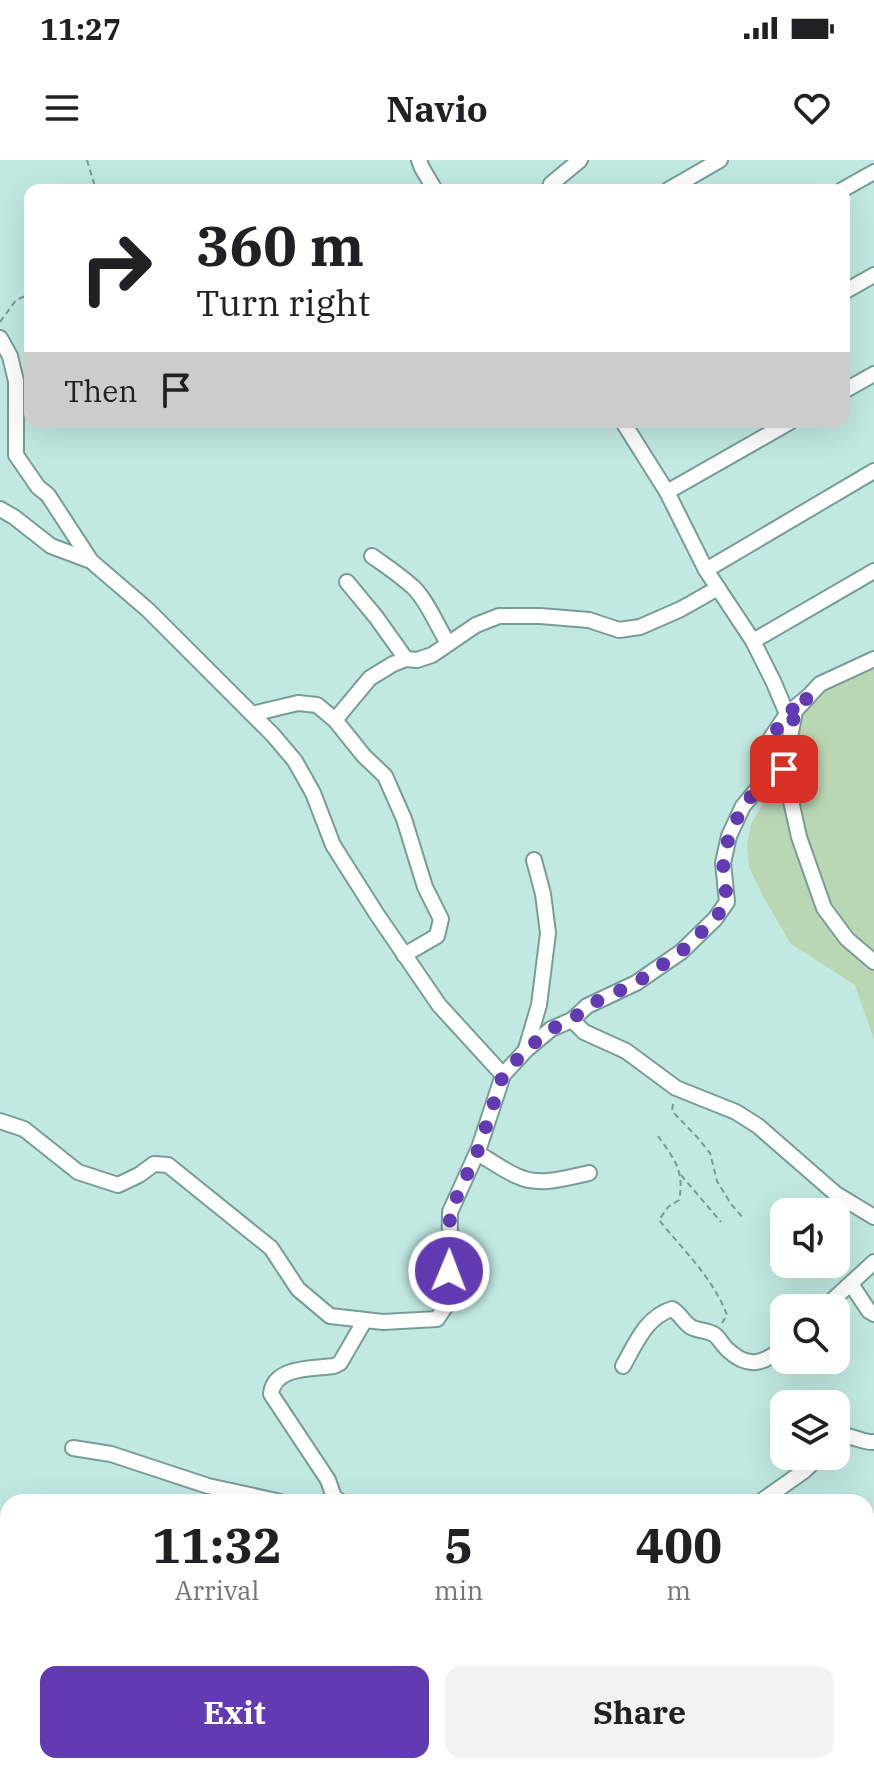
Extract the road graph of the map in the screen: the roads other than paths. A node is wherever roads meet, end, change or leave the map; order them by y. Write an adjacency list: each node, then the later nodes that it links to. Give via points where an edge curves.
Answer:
1 (419, 160): 5 (street)
2 (580, 160): 6 (street)
3 (720, 160): 7 (street)
4 (874, 172): 8 (street)
5 (431, 184)
6 (551, 184)
7 (678, 184)
8 (850, 186)
9 (874, 275): 10 (street)
10 (850, 289)
11 (0, 338): 20 (street, via 16,381 16,455)
12 (874, 374): 13 (street)
13 (850, 388)
14 (627, 428): 17 (street)
15 (779, 428): 17 (street)
16 (874, 471): 21 (street)
17 (667, 492): 21 (street)
18 (0, 509): 20 (street, via 51,546)
19 (372, 556): 26 (street, via 415,588)
20 (91, 561): 30 (street)
21 (706, 570): 24 (street)
22 (874, 571): 25 (street)
23 (347, 582): 27 (street)
24 (718, 588): 25 (street); 26 (street, via 640,627 619,630 589,620 499,616)
25 (753, 641): 31 (street)
26 (448, 643): 27 (street, via 432,655)
27 (406, 659): 32 (street, via 370,678)
28 (874, 659): 29 (street, via 820,684)
29 (809, 696): 31 (street); 35 (street, via 795,711 784,769 799,837 824,908 847,939)
30 (252, 714): 32 (street, via 298,703 317,705); 34 (street, via 295,761 333,845)
31 (787, 714): 36 (street, via 771,738 765,780 743,806 729,836 723,863 727,902 681,952)
32 (335, 720): 34 (street, via 385,776 441,919 437,936)
33 (534, 860): 37 (street, via 548,933 539,1005)
34 (404, 955): 38 (street, via 439,1005)
35 (874, 962)
36 (572, 1020): 37 (street); 42 (street, via 676,1088 758,1126 836,1194)
37 (526, 1050): 38 (street)
38 (503, 1075): 40 (street)
39 (0, 1121): 47 (street, via 24,1129 78,1172 118,1185 154,1164 168,1165 271,1248 298,1289 330,1316)
40 (477, 1153): 41 (street, via 534,1181); 47 (street, via 450,1212 449,1301 437,1319)
41 (589, 1173)
42 (874, 1217)
43 (874, 1262): 44 (street)
44 (851, 1284): 45 (street); 46 (street)
45 (840, 1294)
46 (874, 1314)
47 (365, 1320): 55 (street, via 340,1363 290,1371 272,1386 271,1394)
48 (770, 1358): 49 (street, via 748,1362 672,1309 649,1322)
49 (623, 1366)
50 (850, 1436): 51 (street)
51 (874, 1442)
52 (73, 1448): 54 (street, via 111,1454)
53 (805, 1470): 56 (street)
54 (244, 1494)
55 (333, 1494)
56 (771, 1494)

